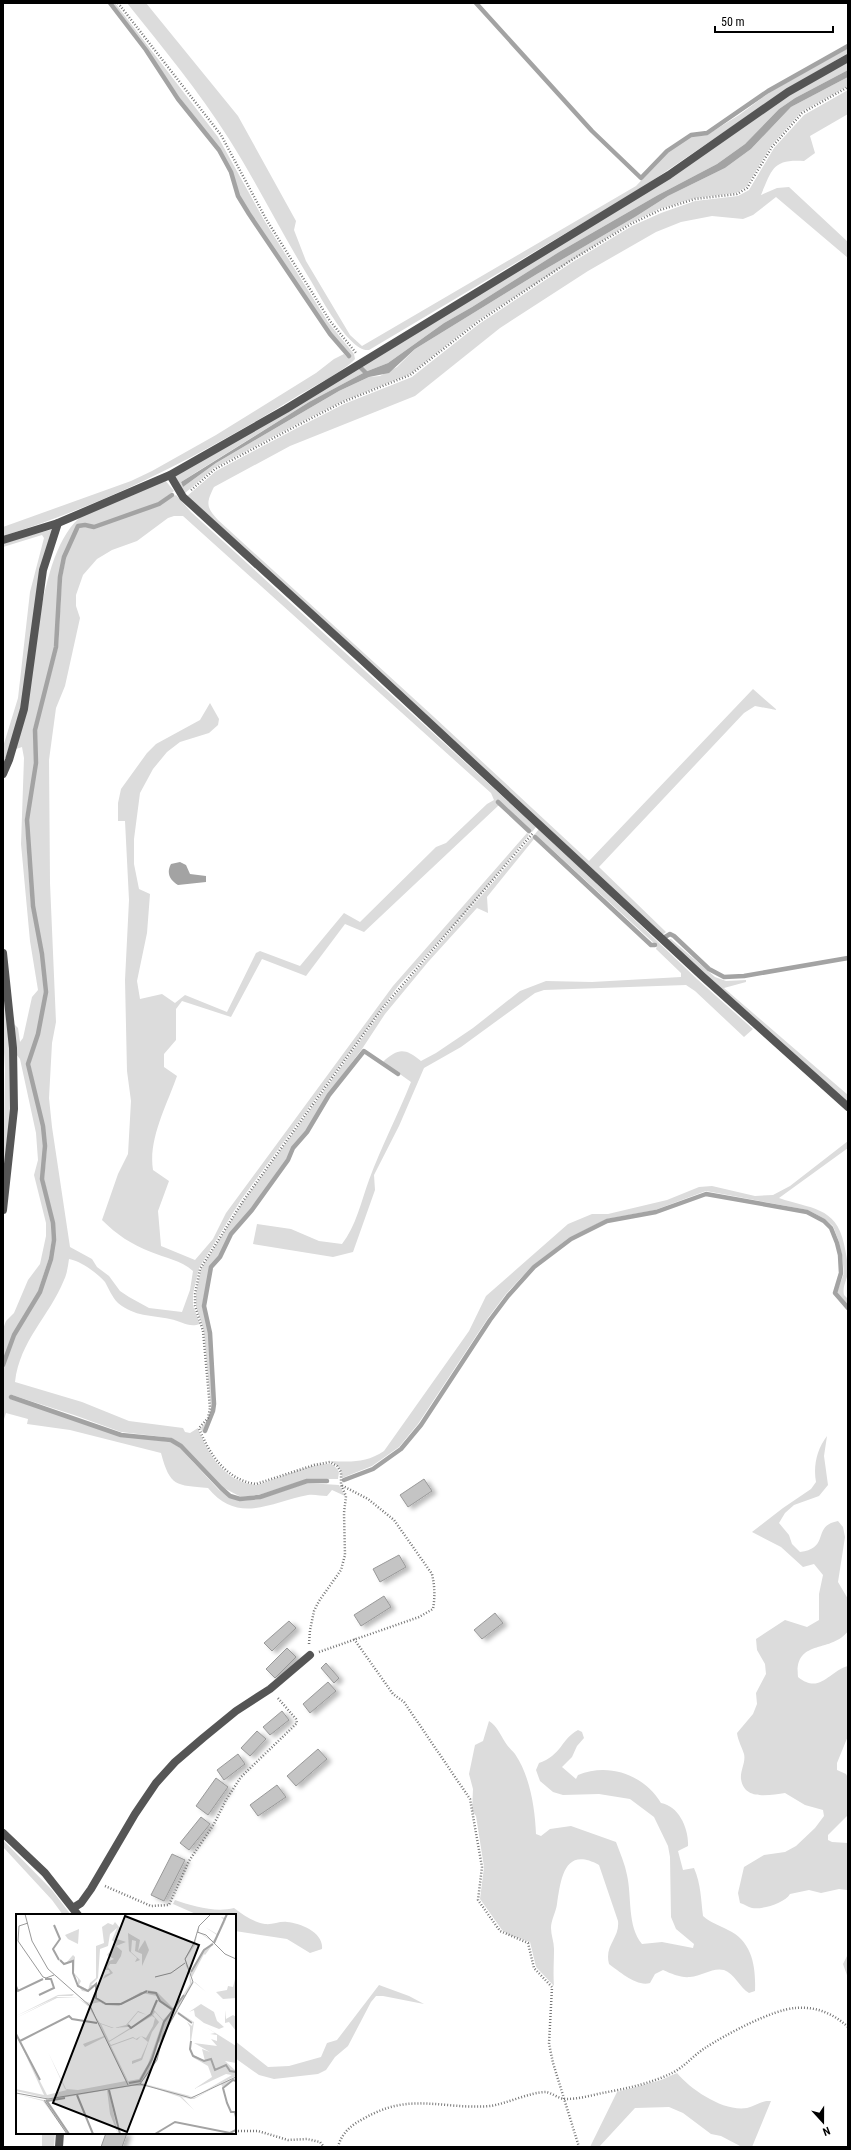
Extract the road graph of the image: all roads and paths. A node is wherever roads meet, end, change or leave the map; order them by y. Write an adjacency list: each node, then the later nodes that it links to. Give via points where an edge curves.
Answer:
1 (118, 3): 4 (path, via 221,135 270,225 330,321)
2 (848, 58): 4 (street, via 788,92 669,176)
3 (848, 87): 6 (path, via 802,113 772,147 747,188 737,194 695,199 660,210 631,224 478,322 410,375 343,402 215,469)
4 (362, 361): 5 (street, via 286,409)
5 (170, 475): 6 (street); 7 (street)
6 (183, 497): 10 (street)
7 (58, 523): 8 (street); 9 (street, via 43,570 24,710)
8 (3, 540)
9 (3, 774)
10 (541, 824): 12 (street, via 702,976); 14 (path, via 381,1010 242,1201 200,1269 195,1306 203,1331 210,1408 208,1418 199,1428 209,1450 229,1473 247,1483 256,1484 330,1462 341,1472)
11 (3, 953): 13 (street, via 13,1048 14,1109)
12 (848, 1107)
13 (3, 1210)
14 (341, 1485): 15 (path, via 368,1499 394,1520 432,1574 434,1584 433,1610 418,1618); 16 (path, via 346,1496 345,1555 341,1570 314,1611 310,1630)
15 (354, 1639): 16 (path); 22 (path, via 393,1694 404,1702 470,1799 482,1867 478,1900 500,1932 528,1943 534,1968 552,1987 549,2044)
16 (310, 1655): 17 (street)
17 (270, 1689): 19 (street, via 236,1711 175,1762 156,1783 135,1814); 19 (path, via 297,1723 241,1777 214,1824 188,1861 169,1905 151,1906)
18 (3, 1833): 20 (street, via 45,1873)
19 (95, 1882): 20 (street)
20 (76, 1912)
21 (848, 2027): 22 (path, via 837,2017 825,2012 795,2008 767,2016 732,2032 704,2048 675,2071 660,2078 603,2093)
22 (565, 2099): 27 (path, via 546,2092 490,2106 405,2103 384,2107 353,2124 340,2139); 28 (path)
23 (236, 2131): 26 (path, via 258,2132 288,2140 307,2139 320,2142)
24 (60, 2134): 25 (street)
25 (59, 2147)
26 (324, 2147)
27 (338, 2147)
28 (579, 2147)

